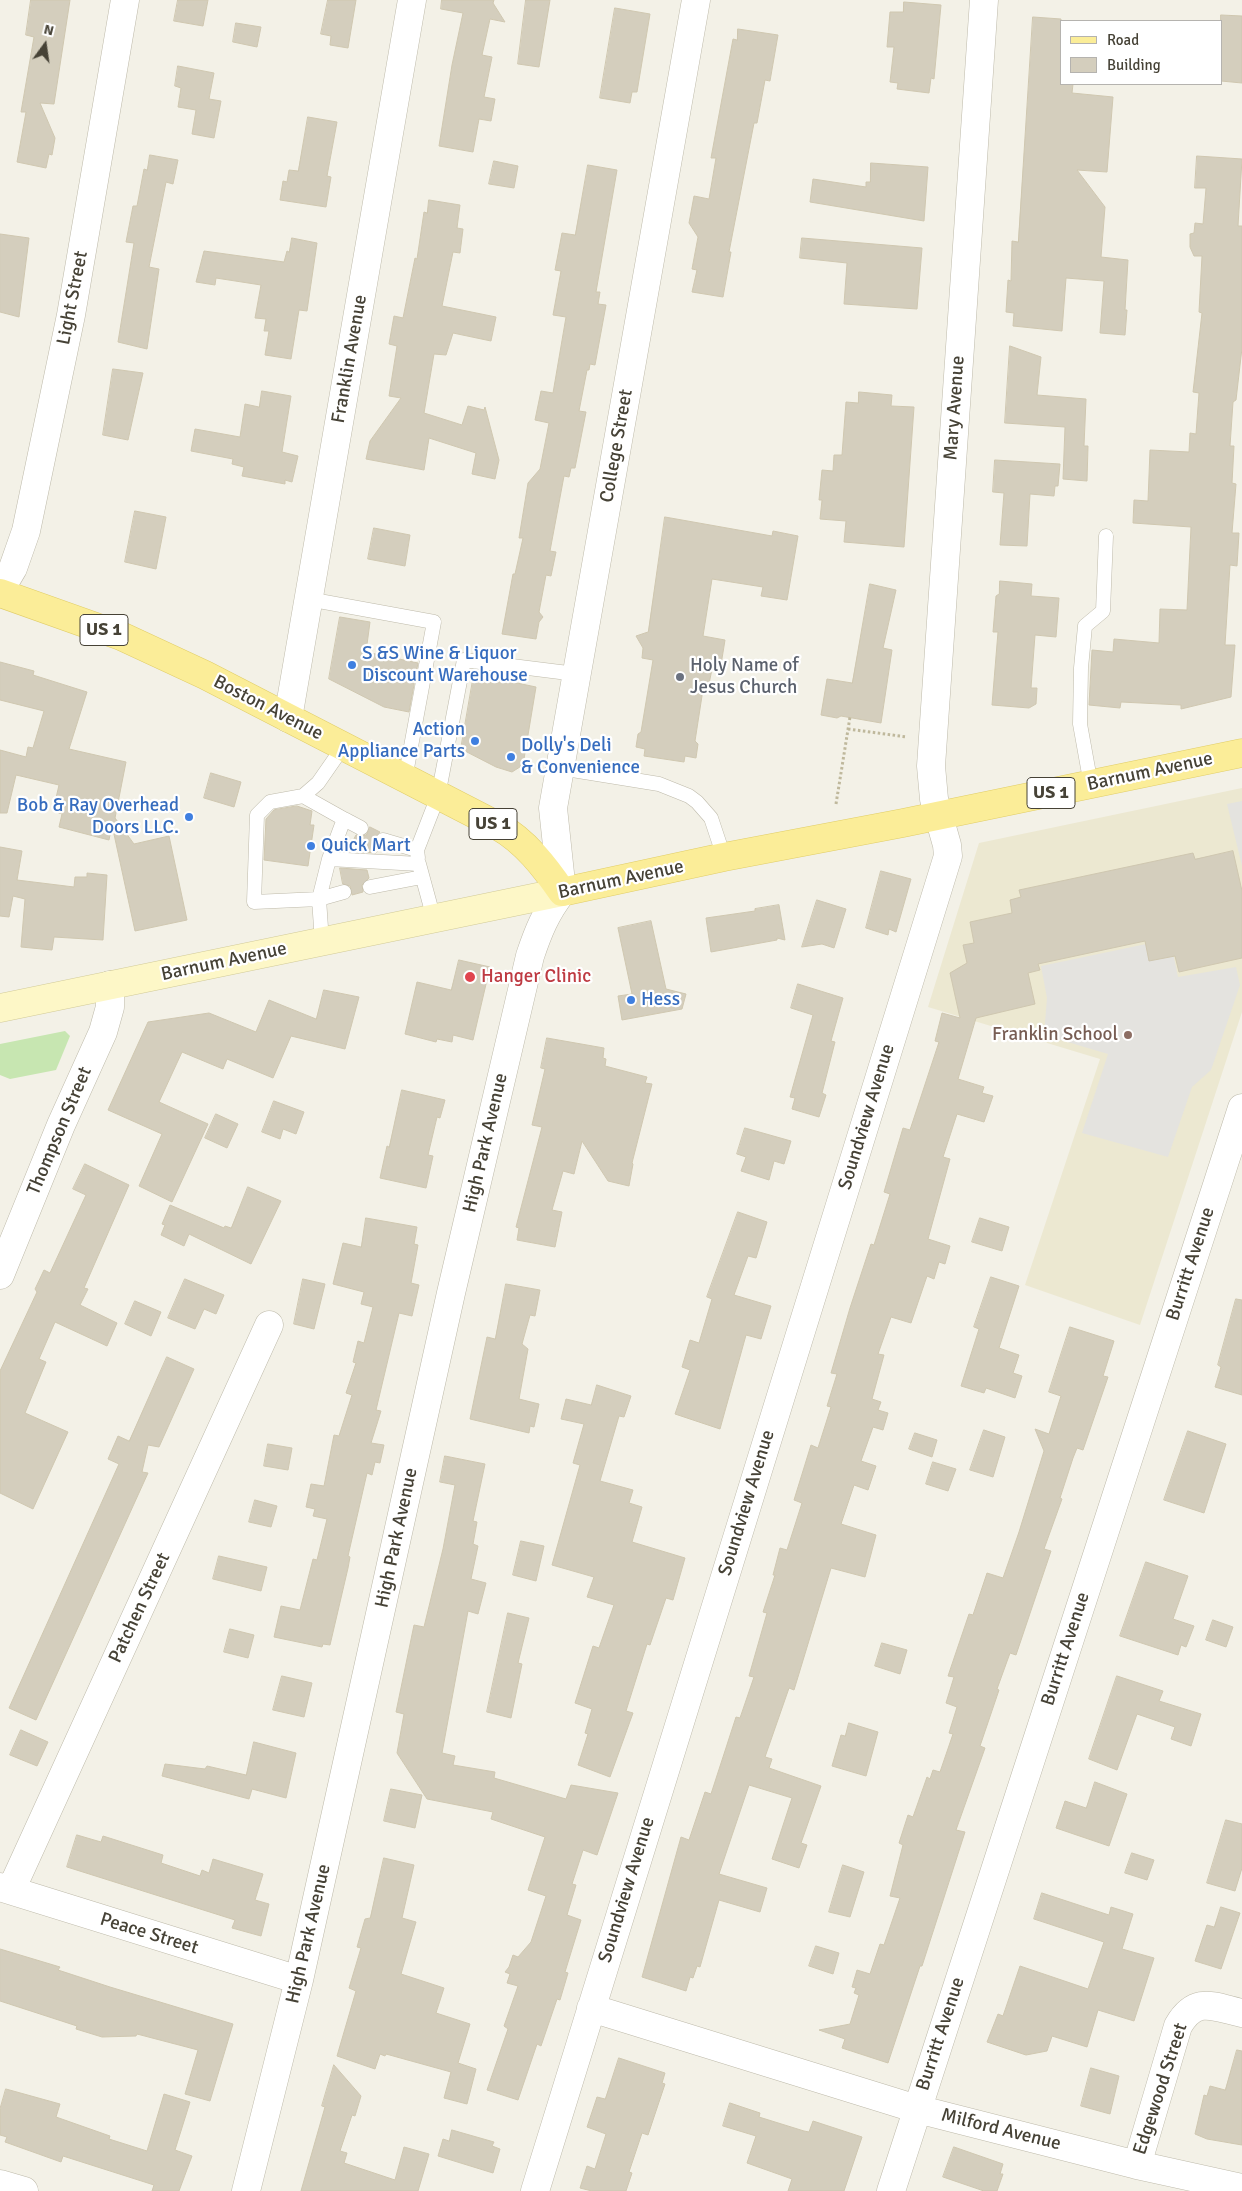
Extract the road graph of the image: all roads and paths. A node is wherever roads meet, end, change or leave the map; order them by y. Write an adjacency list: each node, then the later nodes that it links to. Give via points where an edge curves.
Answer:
1 (126, 0): 6 (street, Light Street, via 71,315 26,531 13,568)
2 (412, 0): 7 (street, Franklin Avenue)
3 (696, 0): 8 (street, College Street)
4 (984, 0): 21 (street, Mary Avenue, via 931,766)
5 (1106, 536): 17 (lane, via 1103,611 1084,626 1081,668 1080,724)
6 (0, 591): 10 (main road, Boston Avenue / US 1, via 121,636)
7 (308, 599): 10 (street, Franklin Avenue); 16 (lane, via 434,622)
8 (576, 674): 15 (street, College Street); 19 (lane, via 464,660)
9 (850, 717): 11 (path)
10 (288, 718): 13 (main road, Boston Avenue / US 1)
11 (848, 729): 12 (path); 20 (path)
12 (908, 737)
13 (343, 747): 16 (main road, Boston Avenue / US 1); 18 (lane, via 318,783)
14 (1242, 753): 17 (main road, Barnum Avenue / US 1)
15 (560, 768): 25 (lane, via 659,784 689,796 711,818); 30 (street, College Street, via 554,808)
16 (405, 779): 19 (main road, Boston Avenue / US 1)
17 (1090, 785): 21 (main road, Barnum Avenue / US 1)
18 (303, 796): 22 (lane); 31 (lane, via 270,802 258,815 254,902)
19 (438, 796): 27 (lane); 30 (main road, Boston Avenue / US 1, via 508,832 535,857)
20 (836, 804)
21 (938, 816): 25 (main road, Barnum Avenue / US 1); 41 (street, Soundview Avenue, via 948,845 948,856)
22 (344, 819): 23 (lane); 26 (lane)
23 (361, 828)
24 (383, 840): 27 (lane)
25 (724, 857): 30 (main road, Barnum Avenue / US 1)
26 (329, 859): 27 (lane); 31 (lane)
27 (419, 864): 28 (lane); 32 (lane)
28 (370, 887)
29 (344, 892): 31 (lane)
30 (562, 892): 32 (main road, Barnum Avenue); 40 (street, High Park Avenue, via 548,910 530,956 451,1293)
31 (319, 899): 33 (lane)
32 (434, 919): 33 (main road, Barnum Avenue)
33 (322, 942): 34 (main road, Barnum Avenue)
34 (110, 985): 35 (main road, Barnum Avenue); 37 (street, Thompson Street, via 110,1007 103,1032 61,1124)
35 (0, 1008)
36 (1242, 1108): 43 (street, Burritt Avenue)
37 (0, 1275)
38 (269, 1325): 39 (street, Patchen Street)
39 (6, 1889): 40 (street, Peace Street)
40 (299, 1980): 49 (street, High Park Avenue)
41 (591, 2008): 43 (street, Milford Avenue); 50 (street, Soundview Avenue)
42 (1242, 2013): 44 (street, Edgewood Street, via 1203,2004 1184,2016 1178,2026)
43 (917, 2109): 44 (street, Milford Avenue); 51 (street, Burritt Avenue)
44 (1137, 2165): 46 (street, Milford Avenue)
45 (0, 2184): 48 (street)
46 (1198, 2185): 47 (street, Milford Avenue)
47 (1242, 2188)
48 (24, 2191)
49 (246, 2191)
50 (535, 2191)
51 (891, 2191)

